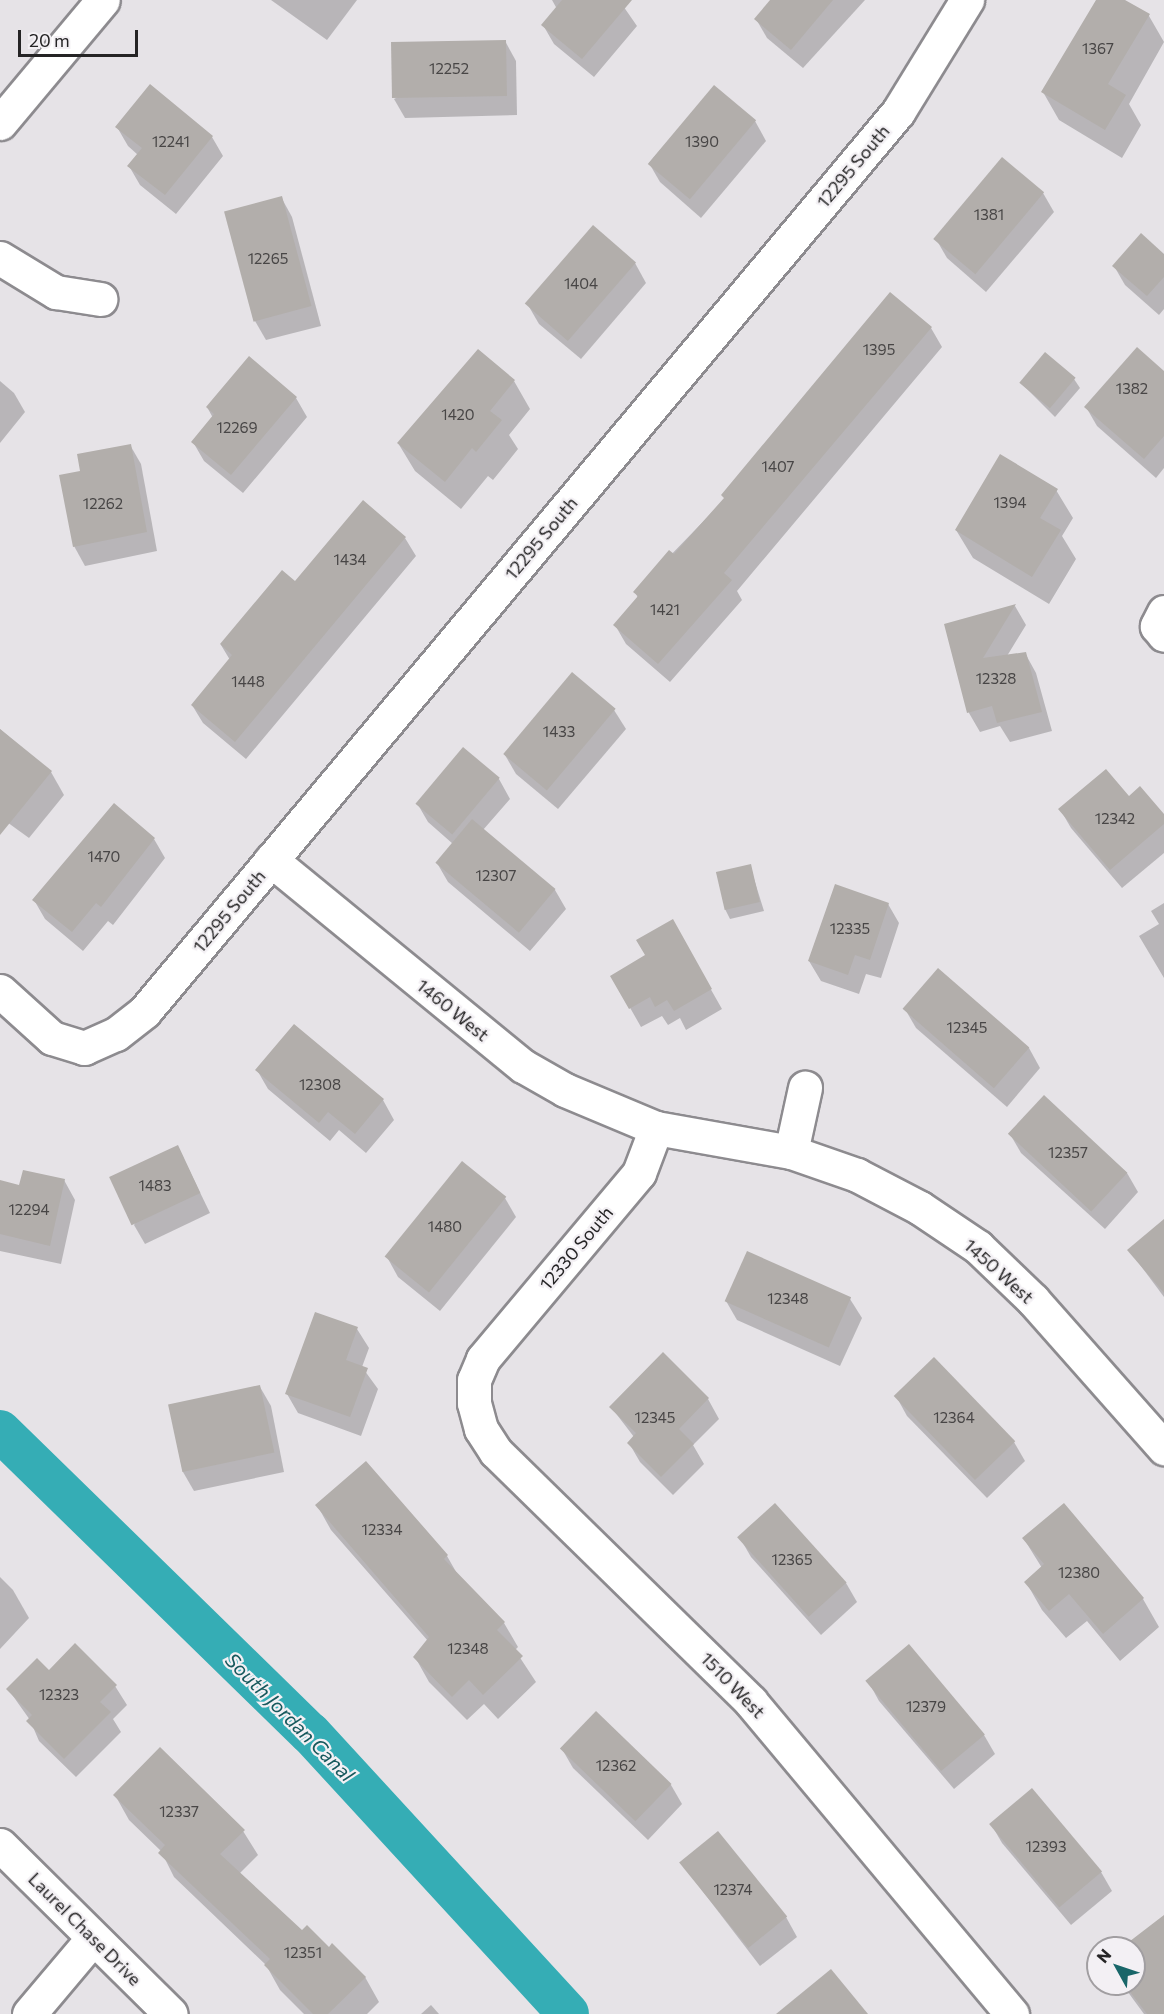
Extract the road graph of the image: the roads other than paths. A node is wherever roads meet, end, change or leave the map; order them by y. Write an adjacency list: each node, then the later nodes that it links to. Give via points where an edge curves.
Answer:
1 (103, 0): 3 (street)
2 (968, 0): 6 (street, 12295 South, via 898,112)
3 (0, 123)
4 (0, 258): 5 (street, via 56,292)
5 (100, 299)
6 (271, 860): 7 (street, 12295 South, via 145,1011 116,1034 84,1048 52,1038); 9 (street, 1460 West, via 523,1066 609,1112)
7 (0, 991)
8 (805, 1088): 10 (street)
9 (656, 1128): 10 (street, 1450 West); 11 (street, 12330 South, via 639,1173)
10 (791, 1152): 12 (street, 1450 West, via 857,1175 920,1208 978,1248 1084,1354)
11 (483, 1359): 17 (street, 1510 West, via 474,1380 474,1403 481,1429 496,1452 752,1702)
12 (1164, 1448)
13 (0, 1845): 14 (street, Laurel Chase Drive)
14 (93, 1938): 15 (street); 16 (street, Laurel Chase Drive)
15 (29, 2014)
16 (171, 2014)
17 (1012, 2014)

